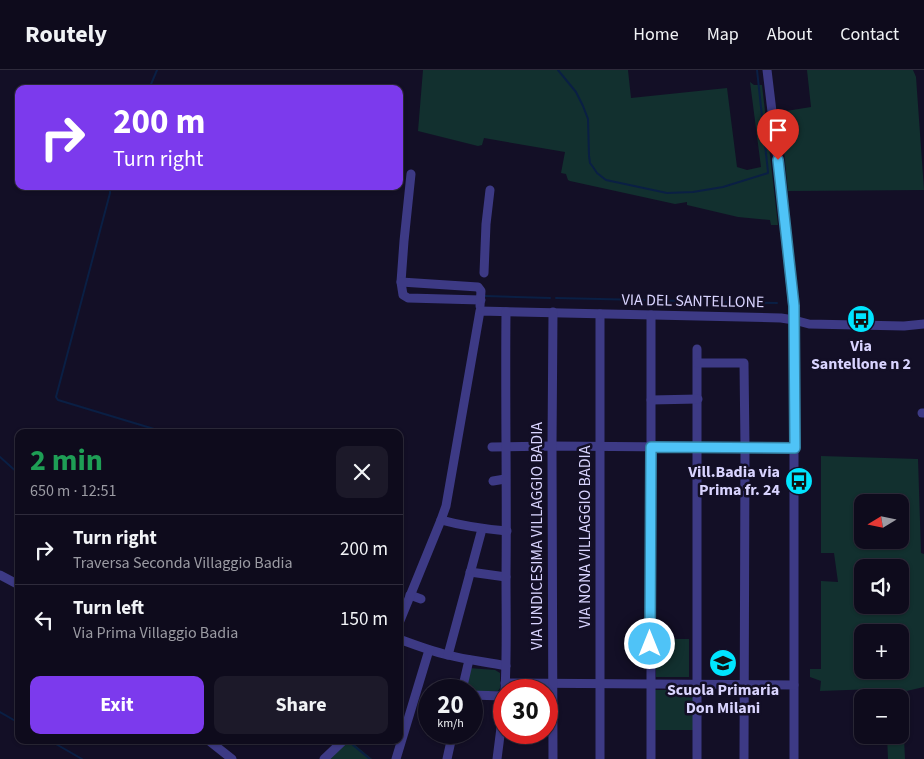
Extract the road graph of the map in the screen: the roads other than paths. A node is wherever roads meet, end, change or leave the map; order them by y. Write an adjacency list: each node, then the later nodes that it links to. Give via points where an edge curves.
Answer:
1 (767, 70): 12 (street)
2 (411, 174): 5 (street)
3 (490, 190): 4 (street)
4 (484, 273)
5 (401, 282): 6 (street, via 478,286); 6 (street, via 406,298)
6 (481, 300): 7 (street)
7 (480, 311): 8 (street, VIA DEL SANTELLONE); 30 (street)
8 (506, 312): 9 (street, VIA DEL SANTELLONE); 23 (street)
9 (553, 312): 10 (street, VIA DEL SANTELLONE); 20 (street, VIA UNDICESIMA VILLAGGIO BADIA)
10 (600, 314): 11 (street, VIA DEL SANTELLONE); 21 (street, VIA NONA VILLAGGIO BADIA)
11 (651, 315): 12 (street, VIA DEL SANTELLONE); 19 (street)
12 (794, 320): 14 (street, VIA DEL SANTELLONE, via 809,324); 27 (street)
13 (924, 324): 14 (street, VIA DEL SANTELLONE)
14 (904, 326): 15 (street, VIA DEL SANTELLONE)
15 (924, 331)
16 (697, 349): 17 (street)
17 (698, 362): 18 (street); 26 (street, via 744,363)
18 (698, 399): 19 (street); 25 (street)
19 (651, 400): 24 (street)
20 (552, 446): 21 (street); 23 (street); 47 (street, VIA UNDICESIMA VILLAGGIO BADIA)
21 (600, 446): 24 (street); 49 (street, VIA NONA VILLAGGIO BADIA)
22 (492, 447): 23 (street)
23 (505, 447): 28 (street)
24 (651, 447): 25 (street); 50 (street)
25 (698, 447): 26 (street); 51 (street)
26 (745, 447): 27 (street); 52 (street)
27 (795, 448): 53 (street)
28 (505, 480): 29 (street); 32 (street)
29 (493, 481)
30 (441, 520): 31 (street); 37 (street)
31 (482, 529): 32 (street); 33 (street)
32 (506, 531): 35 (street)
33 (470, 572): 35 (street); 42 (street)
34 (0, 575): 36 (street)
35 (506, 577): 44 (street)
36 (15, 583)
37 (410, 595): 38 (street); 39 (street)
38 (421, 599)
39 (403, 613)
40 (403, 640): 41 (street)
41 (429, 650): 42 (street); 54 (street)
42 (448, 655): 43 (street)
43 (469, 660): 44 (street); 45 (street)
44 (506, 666): 46 (street)
45 (465, 679)
46 (505, 679)
47 (553, 679)
48 (558, 684): 49 (street)
49 (601, 684): 50 (street); 67 (street, VIA NONA VILLAGGIO BADIA)
50 (650, 684): 51 (street); 68 (street)
51 (698, 684): 52 (street); 69 (street)
52 (744, 684): 53 (street); 70 (street)
53 (794, 685): 71 (street)
54 (403, 736)
55 (213, 744): 61 (street)
56 (339, 744): 62 (street)
57 (401, 744): 63 (street)
58 (450, 744): 64 (street)
59 (499, 744): 65 (street)
60 (553, 744): 66 (street, VIA UNDICESIMA VILLAGGIO BADIA)
61 (232, 759)
62 (324, 759)
63 (396, 759)
64 (447, 759)
65 (497, 759)
66 (553, 759)
67 (600, 759)
68 (651, 759)
69 (697, 759)
70 (744, 759)
71 (794, 759)

